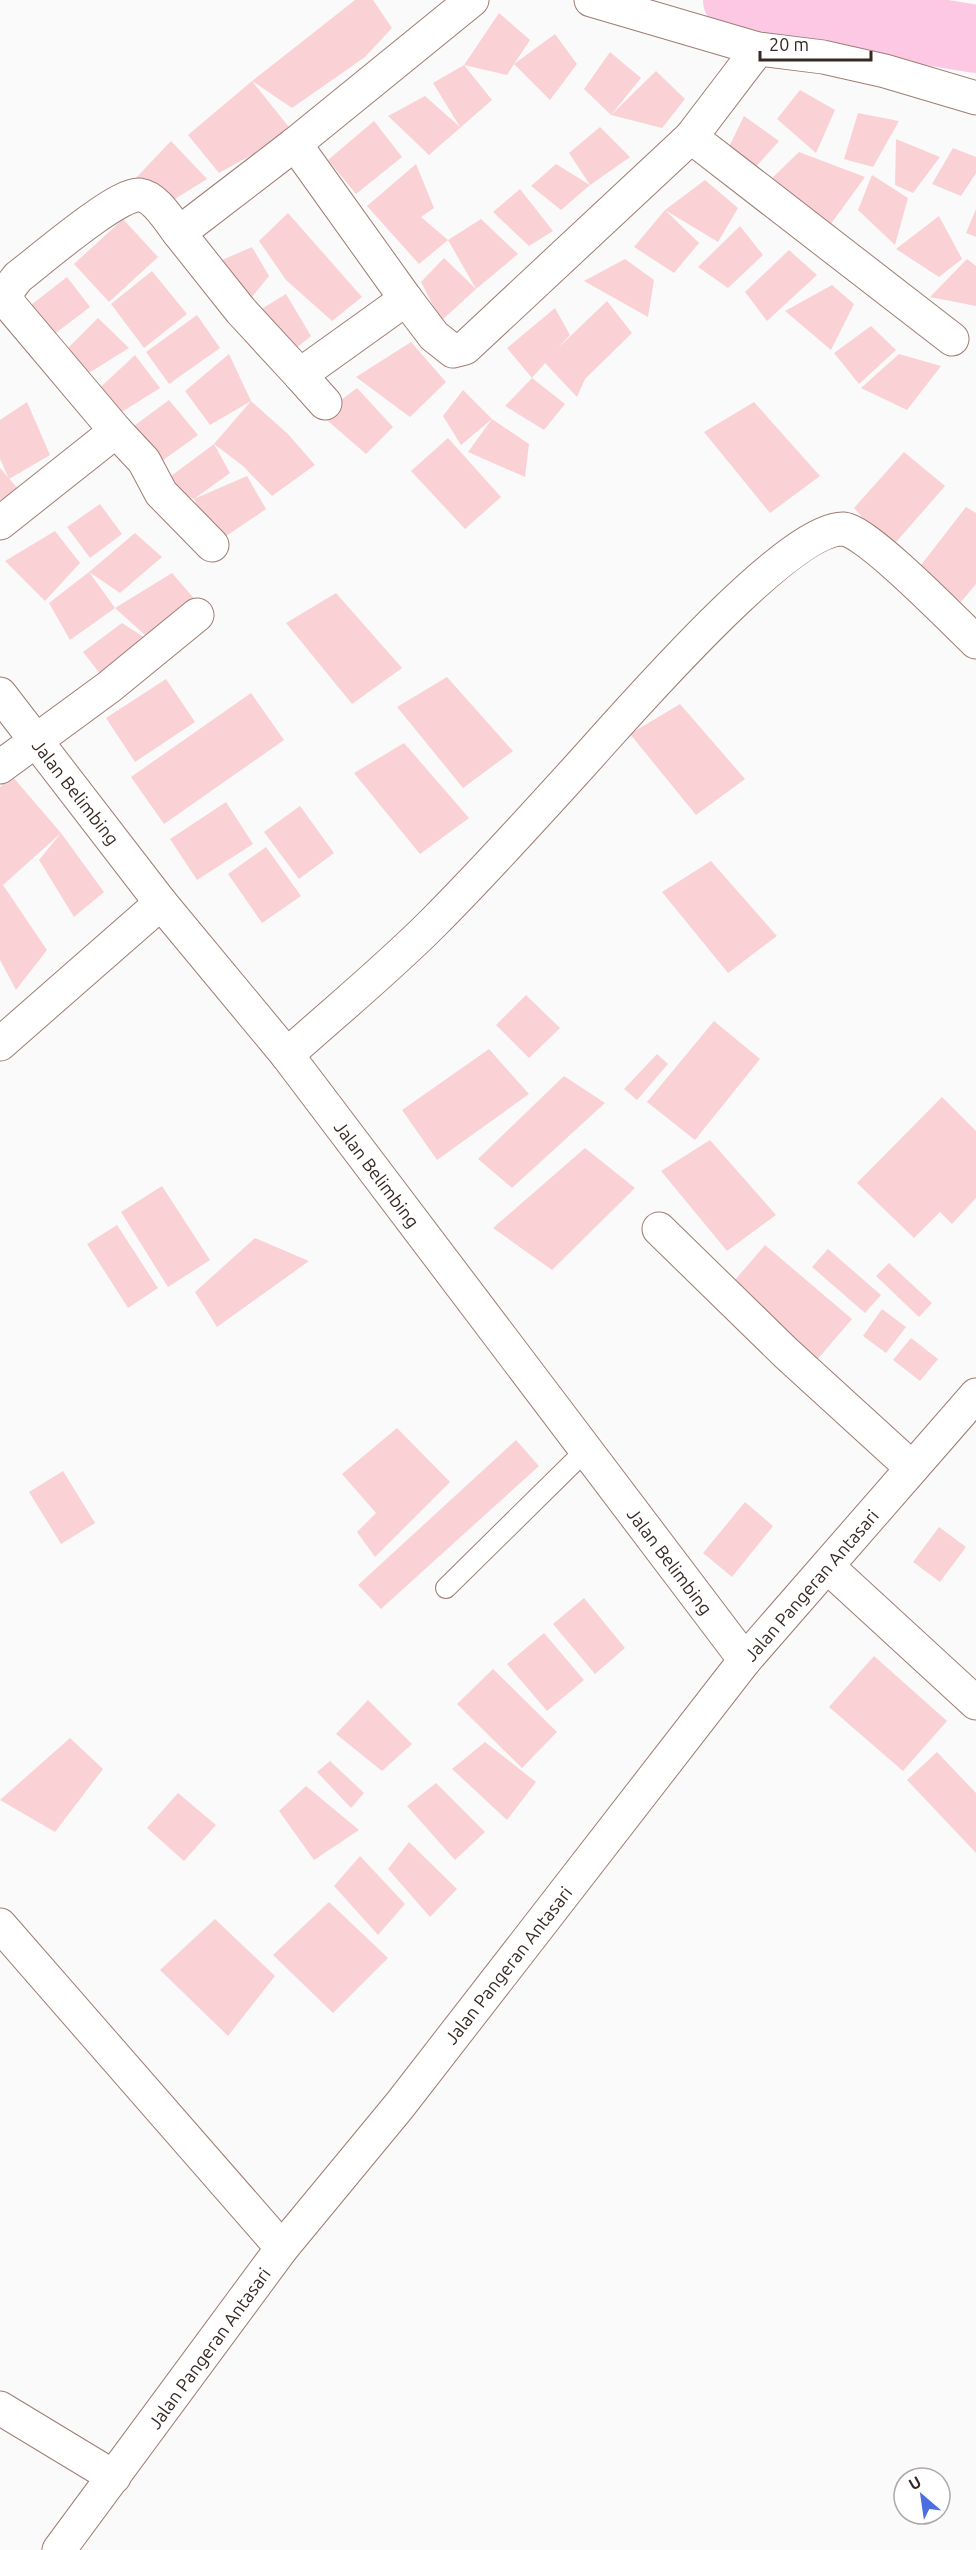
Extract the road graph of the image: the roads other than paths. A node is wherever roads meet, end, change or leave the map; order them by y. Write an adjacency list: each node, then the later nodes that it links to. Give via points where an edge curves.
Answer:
1 (472, 0): 6 (street)
2 (591, 0): 3 (street)
3 (758, 49): 4 (street, via 822,57 885,71); 5 (street)
4 (976, 99)
5 (691, 137): 8 (street, via 465,348 453,351 434,336); 9 (street)
6 (295, 144): 7 (street); 8 (street)
7 (179, 234): 10 (street, via 241,311); 12 (street, via 154,203 132,195 113,204 26,271 8,291 8,303)
8 (406, 298): 10 (street)
9 (952, 339)
10 (300, 375): 11 (street)
11 (326, 403)
12 (116, 431): 13 (street); 14 (street, via 144,461 161,493)
13 (0, 523)
14 (212, 545)
15 (197, 615): 18 (street)
16 (976, 642): 22 (street, via 855,532 844,528 826,531 760,580 688,646 431,925)
17 (0, 694): 18 (street, Jalan Belimbing)
18 (36, 741): 19 (street); 20 (street, Jalan Belimbing)
19 (0, 767)
20 (161, 903): 21 (street); 22 (street, Jalan Belimbing)
21 (0, 1044)
22 (287, 1055): 25 (street, Jalan Belimbing)
23 (659, 1229): 26 (street)
24 (976, 1395): 26 (street, Jalan Pangeran Antasari)
25 (585, 1451): 28 (lane); 29 (street, Jalan Belimbing)
26 (912, 1468): 27 (street, Jalan Pangeran Antasari)
27 (828, 1567): 29 (street, Jalan Pangeran Antasari); 30 (street)
28 (446, 1588)
29 (745, 1660): 32 (street, Jalan Pangeran Antasari, via 400,2105)
30 (976, 1703)
31 (0, 1925): 32 (street)
32 (282, 2248): 34 (street, Jalan Pangeran Antasari)
33 (0, 2408): 34 (street)
34 (114, 2477): 35 (street, Jalan Pangeran Antasari)
35 (59, 2550)

